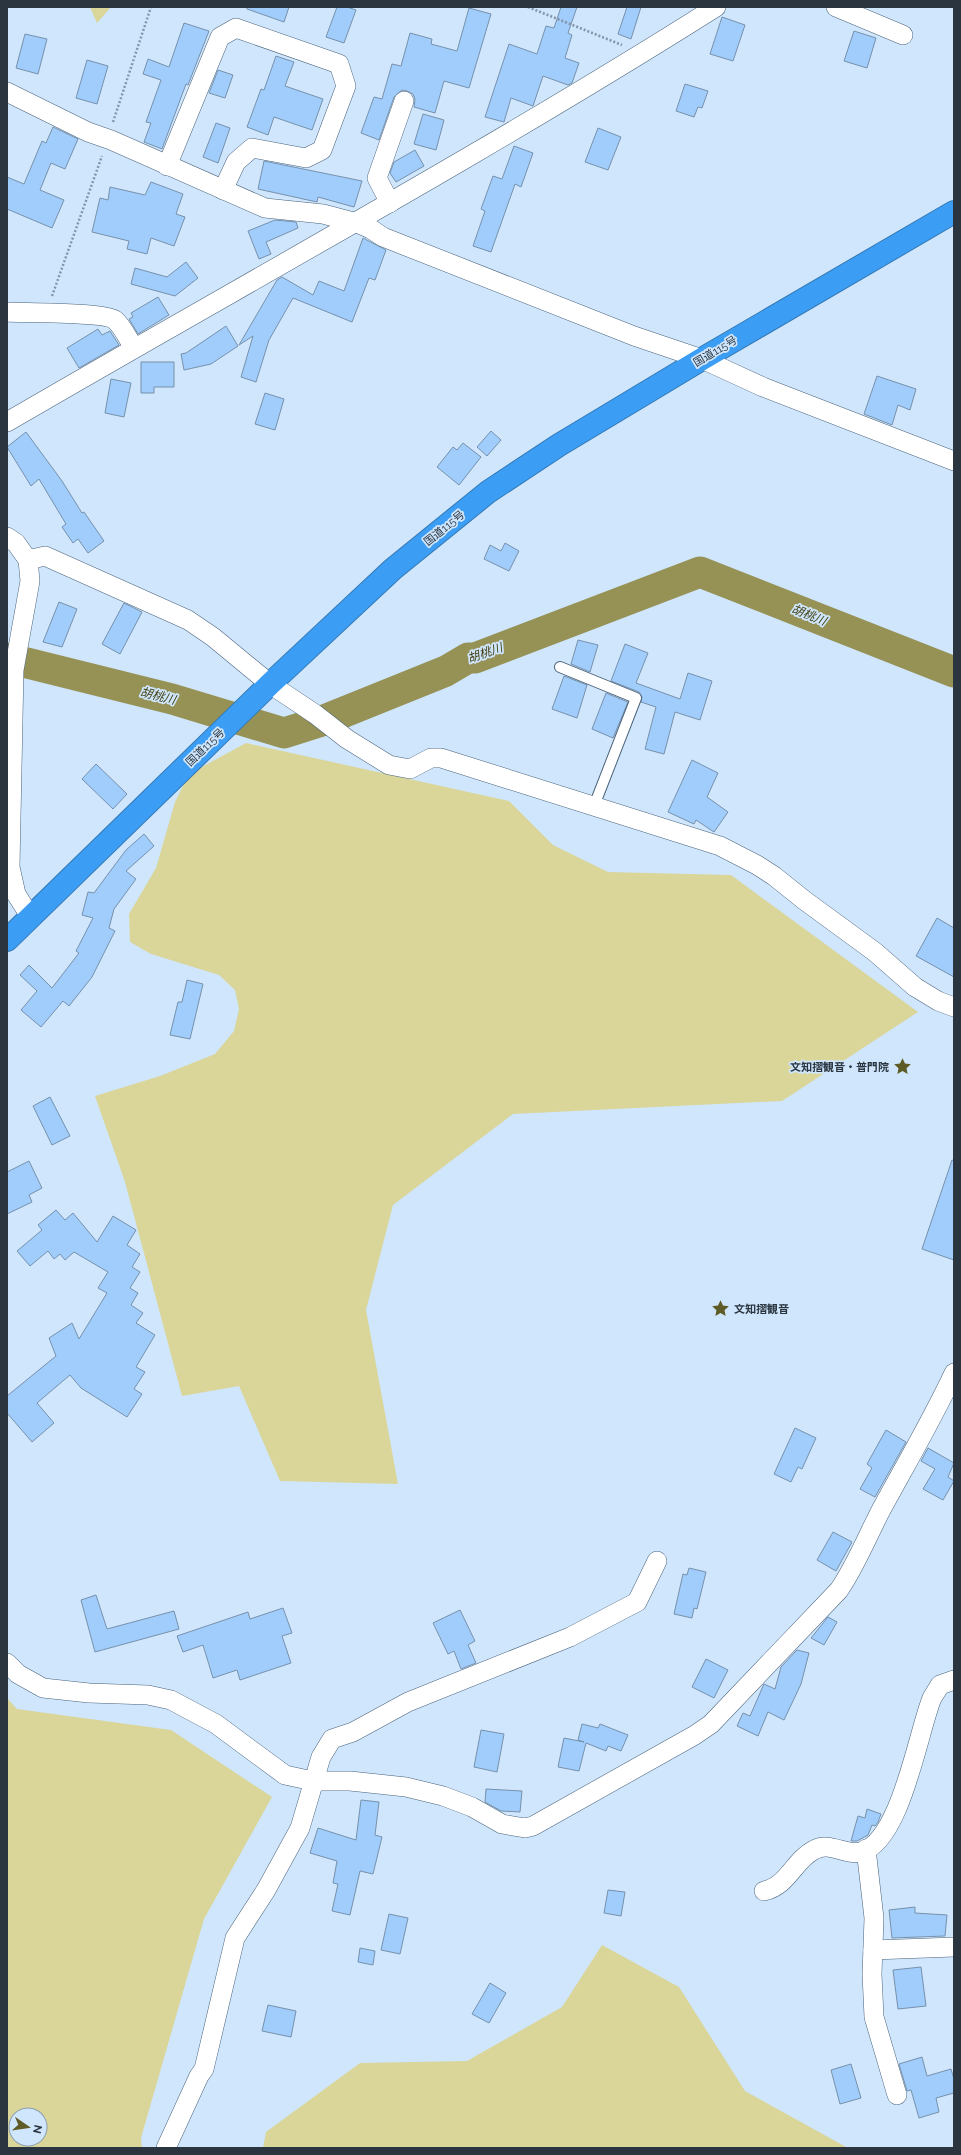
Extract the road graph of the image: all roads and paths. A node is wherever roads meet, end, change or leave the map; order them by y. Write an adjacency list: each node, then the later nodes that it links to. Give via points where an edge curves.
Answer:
1 (151, 7): 9 (path)
2 (528, 7): 6 (path)
3 (716, 7): 6 (street)
4 (836, 7): 5 (street)
5 (903, 35)
6 (642, 54): 12 (street)
7 (7, 92): 9 (street, via 88,132)
8 (404, 101): 12 (street, via 377,178)
9 (108, 139): 10 (street); 16 (path)
10 (167, 166): 11 (street); 11 (street, via 220,38 236,28 339,64 346,86 322,150 306,158 252,148 236,162)
11 (223, 190): 14 (street, via 271,209 323,214)
12 (390, 203): 14 (street)
13 (954, 212): 18 (highway, 国道115号)
14 (357, 223): 17 (street); 18 (street, via 382,236 619,330)
15 (7, 312): 16 (street)
16 (46, 313): 17 (street, via 114,318)
17 (134, 348): 19 (street)
18 (702, 359): 20 (street, via 763,387); 24 (highway, 国道115号, via 559,445 488,492 392,569)
19 (7, 422)
20 (954, 461)
21 (7, 537): 22 (street, via 16,543)
22 (28, 560): 24 (street, via 45,556 188,620); 26 (street, via 30,581 14,676 10,867 16,894)
23 (560, 668): 25 (lane, via 636,698)
24 (270, 684): 25 (street, via 347,739 389,765 410,769 432,758 441,758); 26 (highway, 国道115号)
25 (594, 806): 28 (street, via 720,846 757,865 875,952 915,987 938,1001)
26 (30, 916): 27 (highway, 国道115号)
27 (7, 940)
28 (954, 1006)
29 (954, 1373): 33 (street, via 839,1590 725,1710 696,1735 525,1828 502,1824 472,1807 406,1787)
30 (657, 1561): 33 (street, via 637,1602 570,1637 408,1702 353,1732 332,1739 321,1757)
31 (7, 1663): 33 (street, via 18,1674 43,1688 148,1695 171,1700 216,1724 285,1775)
32 (954, 1680): 34 (street, via 940,1686 935,1694 898,1806 882,1836)
33 (313, 1781): 39 (street, via 300,1828 266,1890 235,1938 204,2069)
34 (866, 1849): 35 (street, via 856,1852 820,1847 806,1854 776,1887); 37 (street, via 874,1918)
35 (764, 1891)
36 (954, 1947): 37 (street)
37 (873, 1950): 38 (street, via 874,2018)
38 (896, 2095)
39 (166, 2148)

